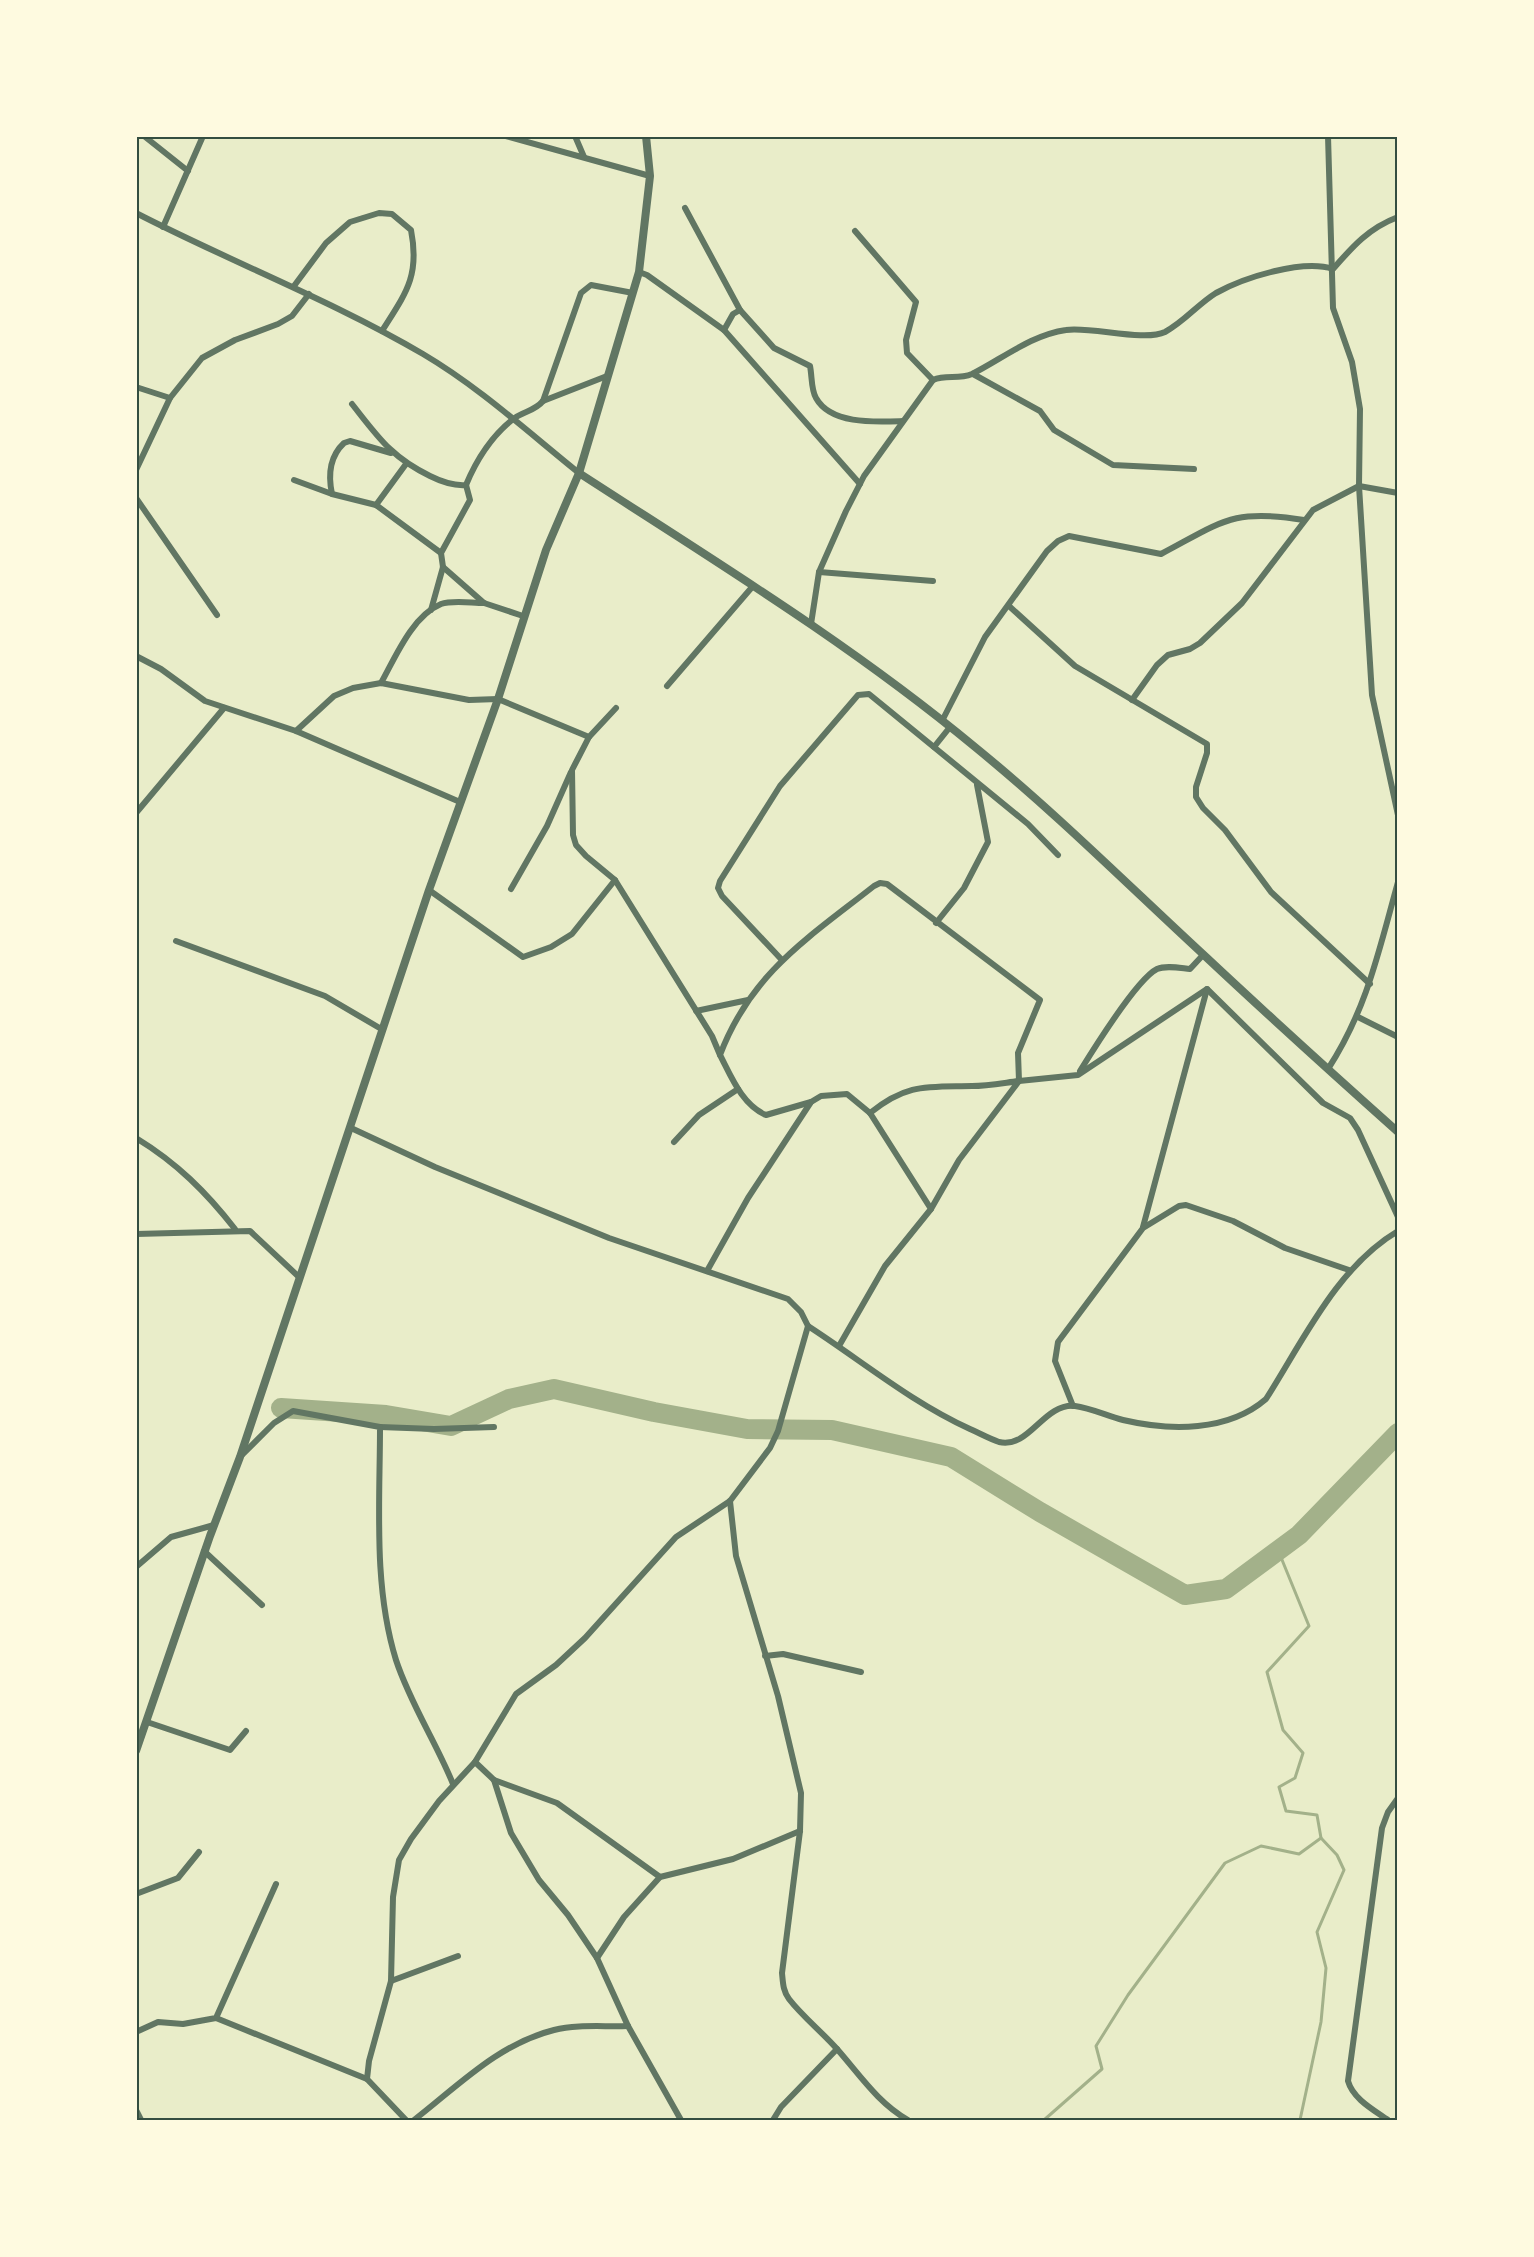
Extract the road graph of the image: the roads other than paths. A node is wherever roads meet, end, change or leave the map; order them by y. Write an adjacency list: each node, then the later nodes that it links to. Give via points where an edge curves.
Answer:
1 (144, 136): 8 (street)
2 (203, 136): 8 (street)
3 (506, 136): 7 (street)
4 (575, 136): 7 (street)
5 (646, 136): 9 (street)
6 (1328, 136): 15 (street)
7 (584, 157): 9 (street)
8 (189, 171): 13 (street)
9 (650, 176): 16 (street)
10 (685, 208): 20 (street)
11 (136, 213): 13 (street)
12 (1398, 217): 15 (street, via 1379,224 1358,240)
13 (163, 227): 17 (street, via 260,274)
14 (855, 231): 25 (street, via 916,302 906,340 907,353)
15 (1334, 269): 23 (street, via 1317,264 1248,279 1216,293 1164,332 1126,334 1068,329 1052,333); 40 (street, via 1332,308 1353,362 1360,409)
16 (639, 272): 18 (street); 21 (street)
17 (294, 286): 19 (street); 22 (street, via 339,230 350,222 379,213 392,214 411,230 415,269)
18 (633, 293): 24 (street); 28 (street, via 591,285 581,292)
19 (309, 294): 22 (street); 27 (street, via 292,316 202,358)
20 (740, 310): 21 (street); 31 (street, via 774,348 810,366 815,397 825,409 868,422)
21 (724, 330): 38 (street)
22 (382, 331): 30 (street, via 473,386)
23 (973, 374): 25 (street); 34 (street, via 1040,411 1054,430 1113,465)
24 (607, 376): 28 (street); 36 (street)
25 (933, 380): 31 (street)
26 (136, 387): 27 (street)
27 (170, 398): 35 (street)
28 (543, 401): 30 (street, via 537,409)
29 (352, 404): 32 (street)
30 (513, 419): 36 (street); 39 (street, via 476,461)
31 (903, 421): 38 (street)
32 (392, 453): 33 (street); 42 (street, via 350,441 344,443 328,477)
33 (406, 464): 39 (street, via 443,482); 44 (street)
34 (1194, 469)
35 (136, 470)
36 (579, 473): 52 (street); 57 (street)
37 (294, 480): 42 (street)
38 (860, 484): 50 (street)
39 (466, 485): 48 (street, via 470,500)
40 (1359, 486): 41 (street); 47 (street, via 1326,501); 75 (street, via 1372,695)
41 (1398, 493)
42 (332, 494): 44 (street)
43 (136, 498): 45 (street)
44 (376, 505): 48 (street)
45 (147, 516): 46 (street); 56 (street)
46 (136, 518)
47 (1304, 520): 54 (street, via 1244,515 1226,519 1161,554 1069,536 1047,551); 63 (street, via 1242,603 1200,643 1168,655)
48 (441, 553): 49 (street)
49 (443, 567): 53 (street); 55 (street)
50 (819, 572): 51 (street); 58 (street)
51 (933, 581)
52 (753, 586): 58 (street); 61 (street)
53 (484, 603): 55 (street, via 442,603); 57 (street)
54 (1009, 606): 63 (street, via 1076,666); 66 (street, via 985,637)
55 (431, 610): 60 (street, via 408,634)
56 (217, 615)
57 (523, 616): 62 (street)
58 (812, 624): 66 (street)
59 (136, 656): 64 (street, via 205,701)
60 (381, 683): 62 (street, via 470,700); 68 (street, via 353,687 334,696)
61 (667, 686)
62 (498, 699): 69 (street); 73 (street)
63 (1132, 700): 85 (street, via 1207,744 1196,787 1203,808 1225,830 1271,892)
64 (224, 708): 68 (street); 74 (street)
65 (616, 708): 69 (street)
66 (942, 721): 67 (street)
67 (950, 727): 70 (street); 83 (street, via 1063,822)
68 (296, 730): 73 (street)
69 (588, 737): 71 (street)
70 (934, 747): 72 (street); 84 (street, via 863,693 780,786 718,888)
71 (572, 770): 77 (street, via 576,845); 79 (street, via 547,826)
72 (976, 784): 76 (street, via 1028,824); 81 (street, via 988,842 964,888)
73 (460, 802): 80 (street)
74 (136, 813)
75 (1398, 815)
76 (1058, 855)
77 (615, 880): 80 (street, via 572,934 523,957); 88 (street)
78 (1398, 882): 85 (street)
79 (511, 889)
80 (429, 890): 90 (street)
81 (936, 923): 84 (street, via 887,884 880,883); 95 (street, via 1040,1000 1018,1053)
82 (176, 941): 90 (street, via 325,996)
83 (1203, 955): 93 (street); 94 (street, via 1190,969 1163,967 1150,975 1119,1012)
84 (781, 959): 87 (street)
85 (1370, 984): 89 (street)
86 (1207, 989): 94 (street); 104 (street, via 1323,1103 1350,1118); 105 (street)
87 (748, 1000): 88 (street); 92 (street)
88 (696, 1011): 92 (street)
89 (1358, 1017): 91 (street); 93 (street)
90 (383, 1030): 99 (street)
91 (1398, 1037)
92 (720, 1055): 96 (street)
93 (1328, 1069): 100 (street)
94 (1078, 1075): 95 (street)
95 (1019, 1081): 98 (street, via 918,1088 891,1096); 103 (street, via 959,1160)
96 (738, 1089): 97 (street, via 758,1112 766,1115); 102 (street, via 699,1115)
97 (811, 1102): 98 (street, via 821,1096 847,1094); 110 (street, via 748,1198)
98 (870, 1113): 103 (street)
99 (351, 1128): 110 (street, via 609,1238); 111 (street)
100 (1398, 1132)
101 (136, 1138): 106 (street, via 170,1158)
102 (674, 1142)
103 (931, 1209): 113 (street, via 885,1266)
104 (1398, 1217)
105 (1143, 1228): 109 (street, via 1186,1205 1233,1221 1285,1248); 114 (street, via 1058,1342 1055,1361)
106 (235, 1229): 108 (street); 111 (street, via 250,1231)
107 (1398, 1231): 109 (street, via 1379,1242)
108 (136, 1234)
109 (1349, 1270): 114 (street, via 1266,1399 1250,1413 1228,1422 1177,1427 1144,1424)
110 (707, 1272): 112 (street, via 788,1299)
111 (299, 1277): 117 (street)
112 (808, 1326): 113 (street); 118 (street, via 778,1431 770,1448)
113 (839, 1346): 114 (street, via 918,1401 1000,1442 1019,1439 1042,1418)
114 (1073, 1406)
115 (380, 1427): 116 (street); 117 (street, via 293,1412 274,1423); 130 (street, via 379,1534 385,1607 396,1659)
116 (494, 1427)
117 (240, 1457): 119 (street)
118 (730, 1501): 123 (street, via 736,1556); 128 (street, via 676,1537 585,1638 516,1694)
119 (214, 1525): 120 (street); 121 (street, via 171,1537)
120 (204, 1551): 122 (street); 125 (street)
121 (136, 1567)
122 (262, 1605)
123 (765, 1656): 124 (street, via 783,1654); 132 (street, via 801,1793)
124 (861, 1672)
125 (147, 1722): 126 (street, via 230,1750); 127 (street)
126 (246, 1731)
127 (136, 1751)
128 (475, 1762): 129 (street); 130 (street)
129 (494, 1780): 134 (street, via 557,1803); 138 (street, via 511,1833 539,1880)
130 (453, 1785): 139 (street, via 399,1860 393,1897)
131 (1398, 1798): 152 (street, via 1382,1828 1348,2081 1358,2097)
132 (800, 1831): 134 (street, via 733,1859); 143 (street, via 783,1987 788,1998)
133 (199, 1852): 136 (street, via 178,1878)
134 (660, 1877): 138 (street, via 624,1917)
135 (276, 1884): 140 (street)
136 (136, 1894)
137 (458, 1956): 139 (street)
138 (597, 1958): 141 (street)
139 (391, 1981): 144 (street)
140 (216, 2018): 142 (street, via 183,2024 158,2022); 144 (street)
141 (628, 2026): 148 (street, via 555,2030 500,2051); 149 (street)
142 (136, 2032)
143 (837, 2049): 150 (street, via 781,2106); 151 (street, via 877,2097)
144 (367, 2079): 147 (street)
145 (136, 2112): 146 (street)
146 (140, 2121)
147 (406, 2121)
148 (414, 2121)
149 (681, 2121)
150 (773, 2121)
151 (908, 2121)
152 (1388, 2121)

